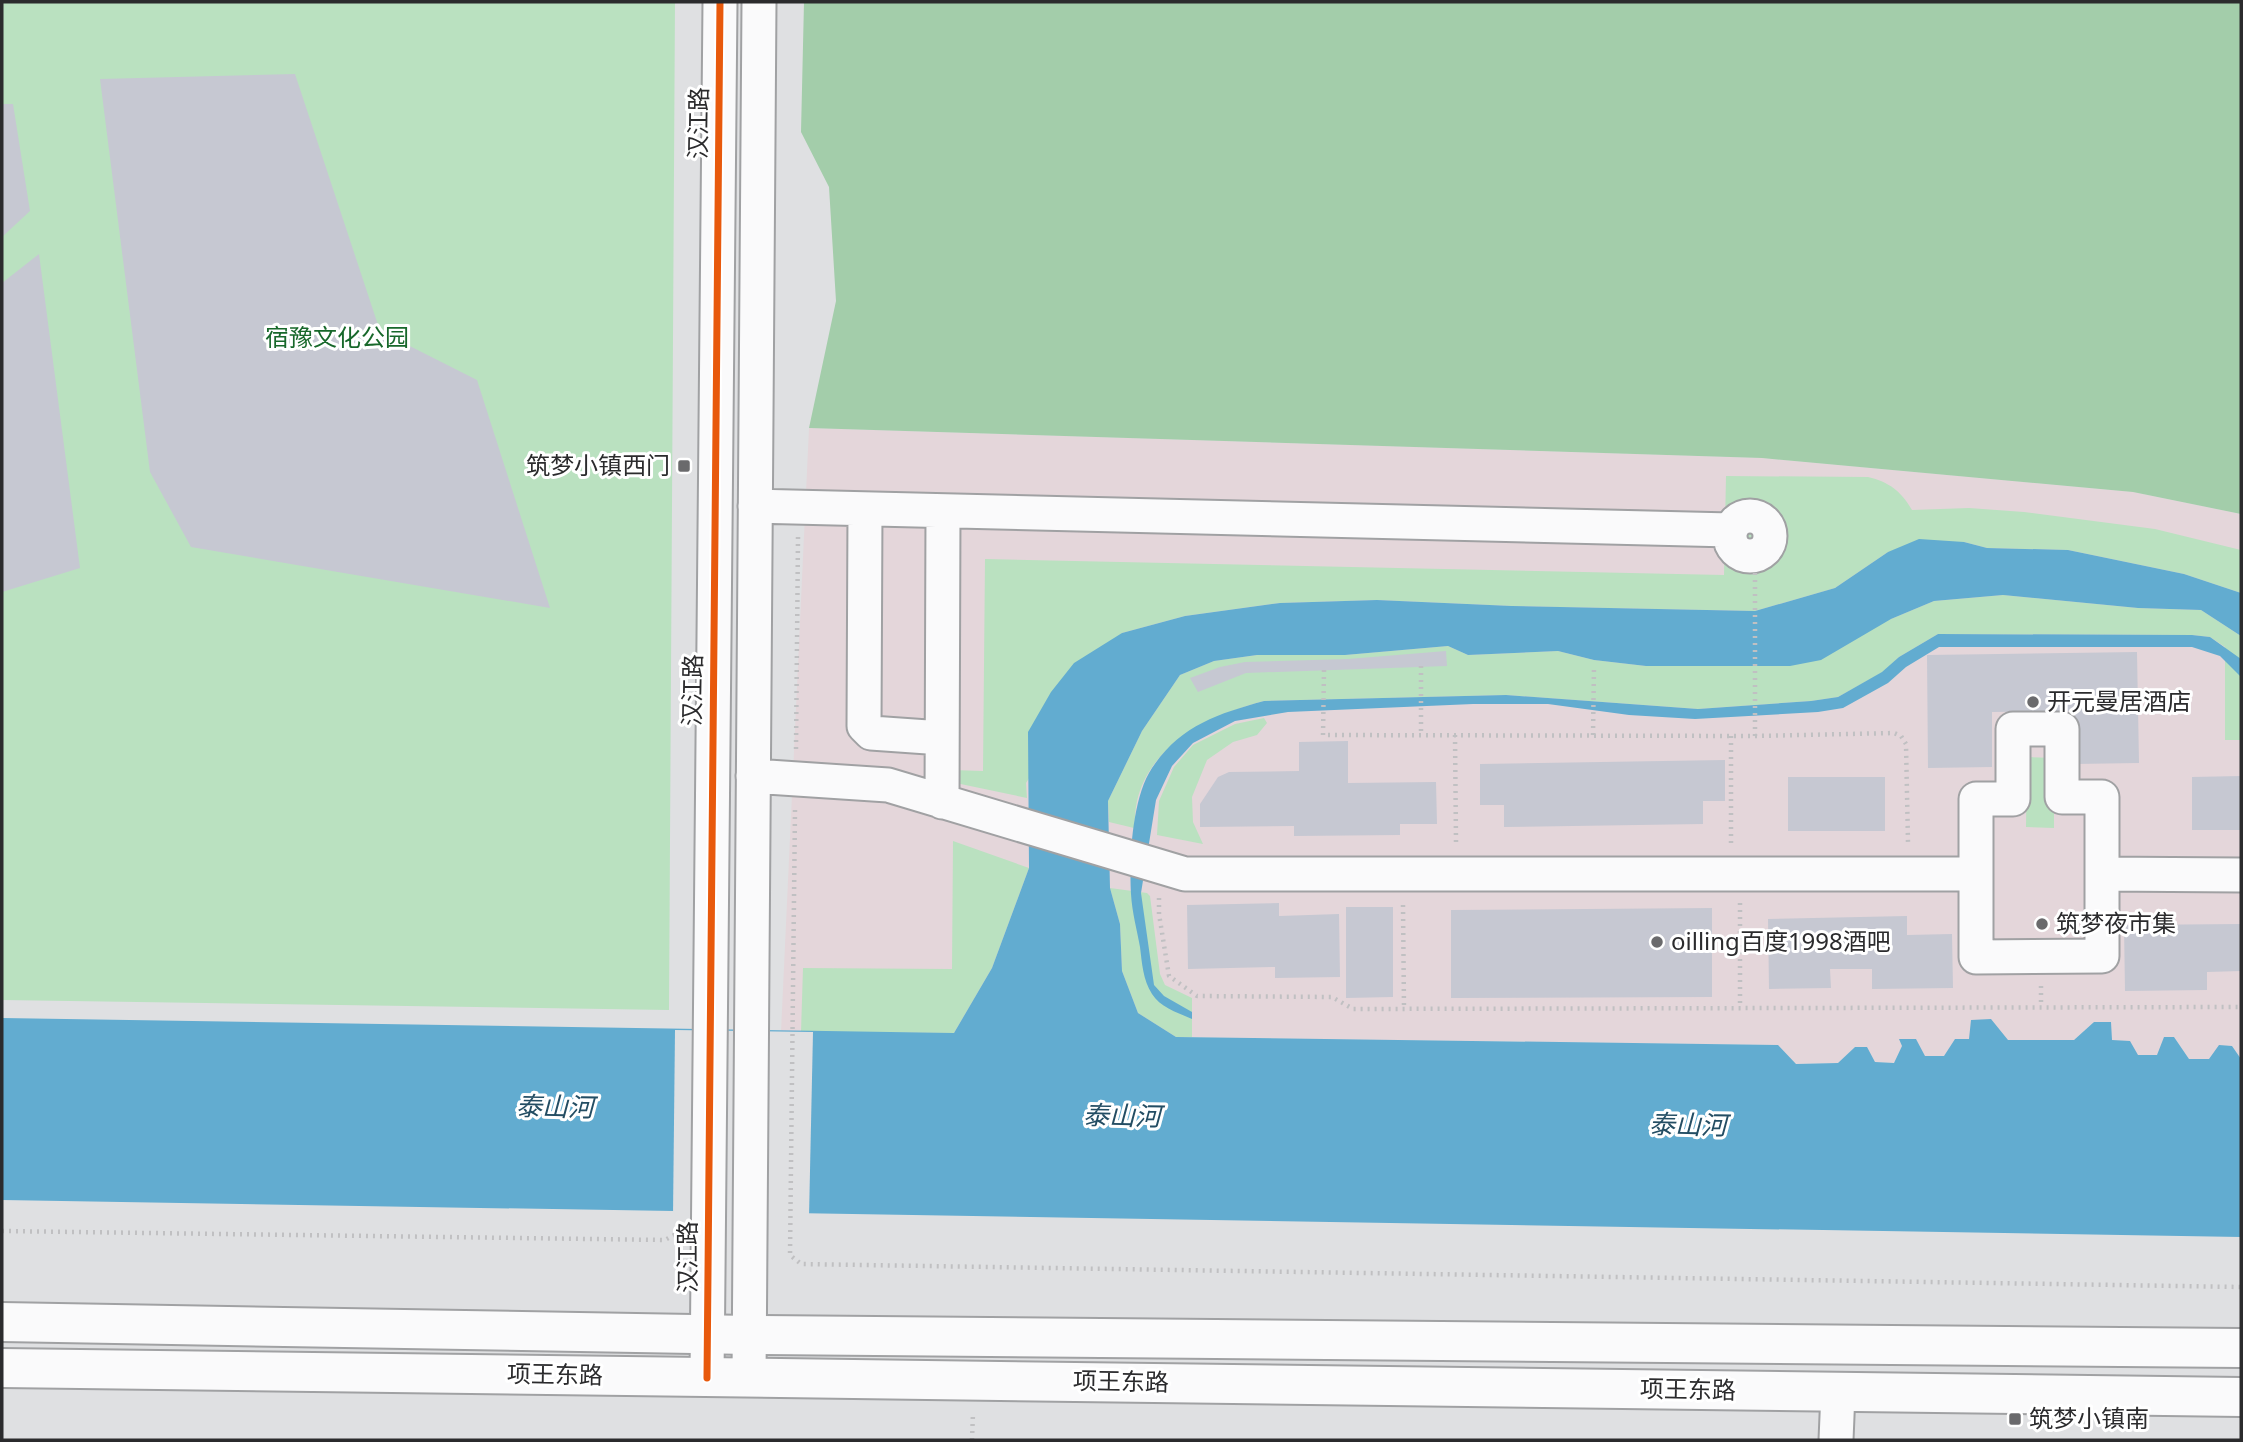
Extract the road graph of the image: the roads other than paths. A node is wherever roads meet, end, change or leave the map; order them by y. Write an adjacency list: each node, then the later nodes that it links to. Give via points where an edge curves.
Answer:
1 (720, 2): 14 (street, 汉江路, via 709,1012 694,1229)
2 (759, 2): 3 (street)
3 (755, 506): 4 (street); 8 (street)
4 (866, 510): 5 (street); 7 (street, via 864,726 870,733)
5 (943, 512): 6 (street, via 1731,530 1735,550); 7 (street)
6 (1755, 556)
7 (942, 738): 9 (street)
8 (753, 776): 9 (street, via 888,785); 15 (street)
9 (957, 806): 10 (street, via 1172,882 1403,874)
10 (1976, 874): 11 (street, via 1976,957 2054,957 2102,956); 11 (street, via 1976,799 2012,799 2012,729 2062,729 2062,797 2102,797)
11 (2102, 874): 12 (street)
12 (2241, 876)
13 (2, 1322): 14 (main road, 项王东路)
14 (707, 1334): 15 (main road, 项王东路); 19 (street, 汉江路)
15 (750, 1335): 16 (main road, 项王东路); 18 (street)
16 (2241, 1348)
17 (2, 1368): 19 (main road, 项王东路)
18 (749, 1377): 19 (main road, 项王东路); 20 (main road, 项王东路)
19 (707, 1378)
20 (1838, 1392): 21 (main road, 项王东路); 22 (street)
21 (2241, 1397)
22 (1836, 1440)

